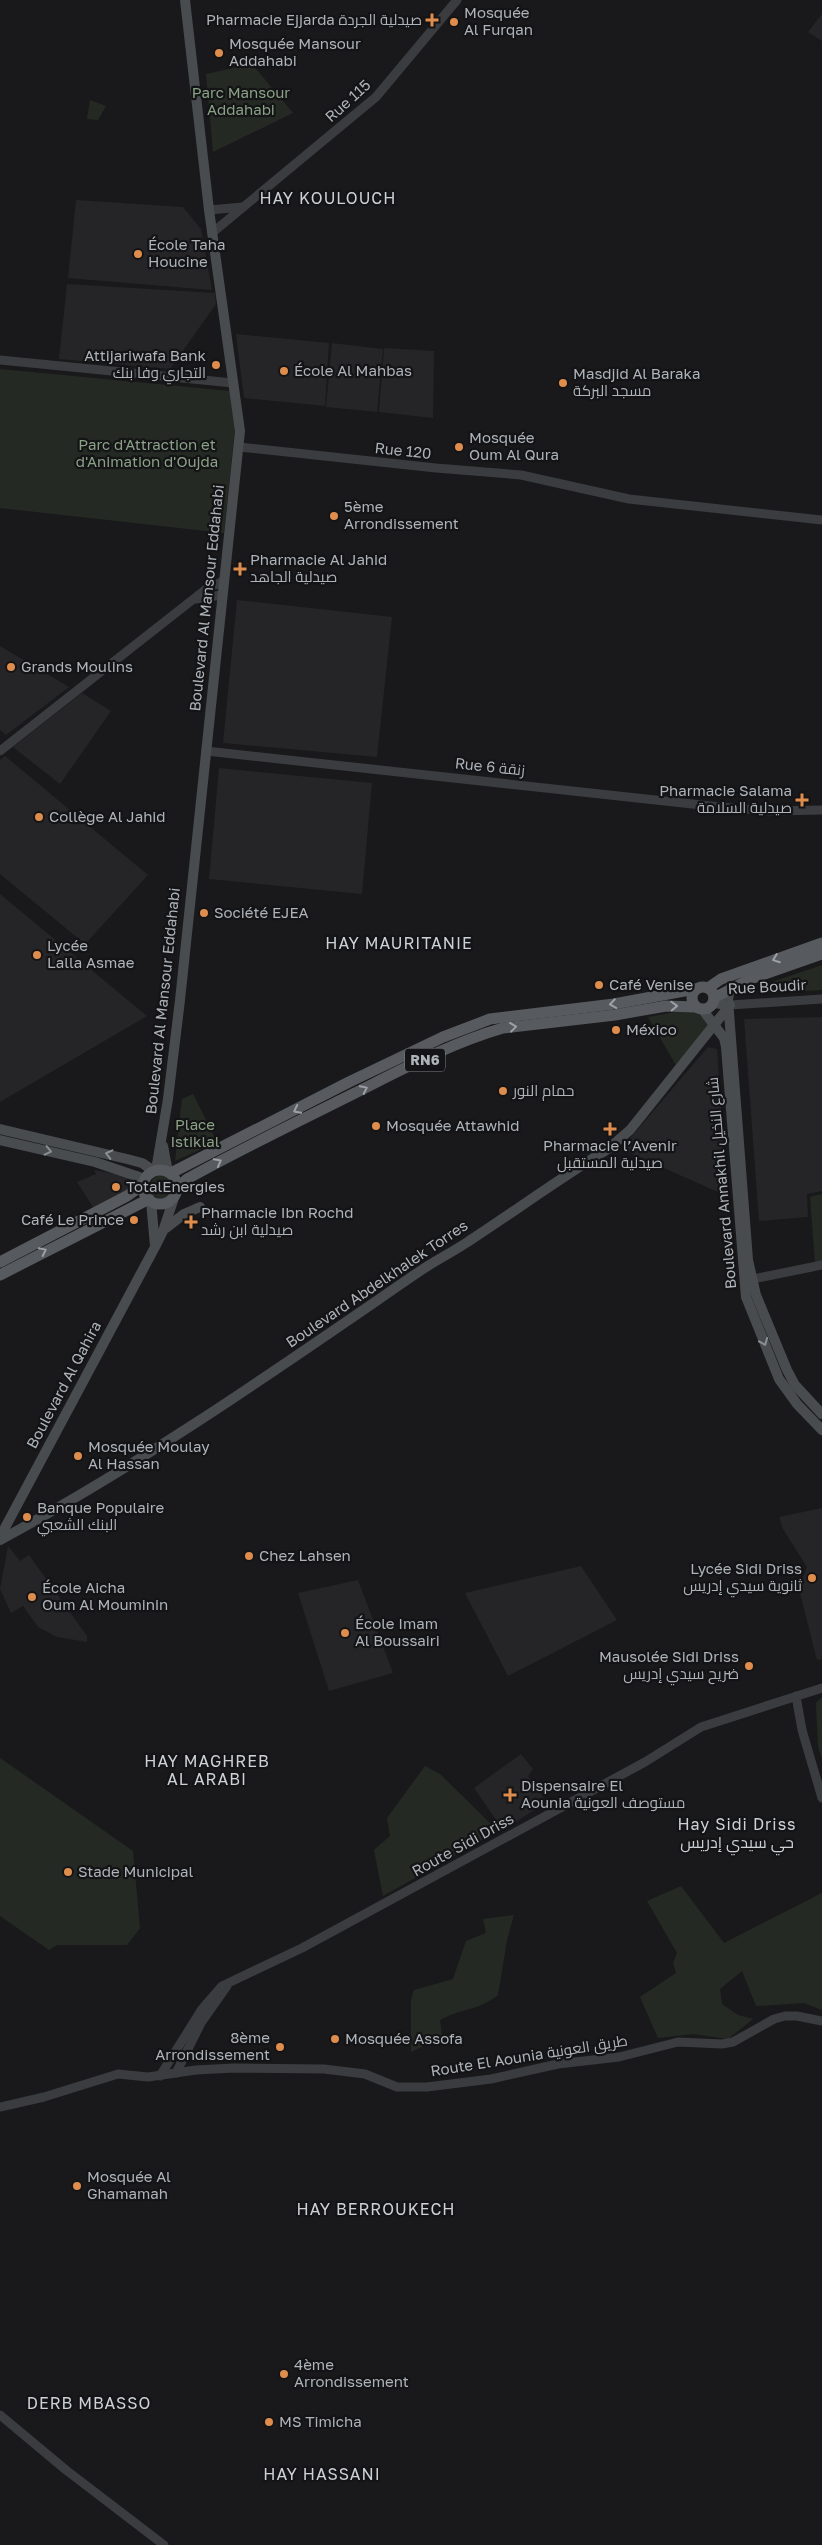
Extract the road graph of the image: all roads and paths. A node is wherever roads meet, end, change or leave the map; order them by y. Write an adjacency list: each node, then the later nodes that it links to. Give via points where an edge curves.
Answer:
1 (185, 0): 4 (main road, Boulevard Al Mansour Eddahabi)
2 (457, 0): 3 (street, Rue 115, via 376,97)
3 (243, 208): 4 (street); 5 (street, Rue 115)
4 (209, 210): 5 (main road, Boulevard Al Mansour Eddahabi)
5 (212, 233): 7 (main road, Boulevard Al Mansour Eddahabi)
6 (0, 360): 7 (street)
7 (233, 383): 8 (main road, Boulevard Al Mansour Eddahabi, via 239,417)
8 (239, 446): 9 (street, Rue 120, via 521,475 629,499); 10 (main road, Boulevard Al Mansour Eddahabi)
9 (822, 520)
10 (222, 581): 11 (main road, Boulevard Al Mansour Eddahabi); 12 (street)
11 (221, 595): 12 (street); 14 (main road, Boulevard Al Mansour Eddahabi)
12 (193, 600): 13 (street)
13 (0, 751)
14 (206, 751): 15 (street, Rue 6 زنقة, via 771,811); 27 (main road, Boulevard Al Mansour Eddahabi)
15 (822, 810)
16 (822, 943): 20 (main road, RN6, one-way to 20, via 719,980)
17 (822, 954): 18 (main road, RN6)
18 (730, 988): 20 (main road, RN6); 22 (main road, Boulevard Annakhil شارع النخيل)
19 (695, 989): 20 (main road, RN6, via 702,986); 23 (main road, via 691,998); 27 (main road, RN6, one-way to 27, via 614,1004 490,1019 443,1037)
20 (710, 991): 22 (main road, Rue Boudir); 23 (main road, RN6)
21 (822, 999): 22 (street, Rue Boudir)
22 (730, 1005): 24 (main road, Boulevard Abdelkhalek Torres); 36 (main road, Boulevard Annakhil شارع النخيل)
23 (699, 1008): 24 (main road, Boulevard Annakhil شارع النخيل); 28 (main road, RN6, one-way to 23, via 187,1179 261,1139 485,1034 503,1028 666,1006)
24 (715, 1025): 36 (main road, Boulevard Annakhil شارع النخيل, via 726,1047); 39 (main road, Boulevard Abdelkhalek Torres, via 630,1130 608,1149 166,1443 63,1506)
25 (0, 1128): 27 (main road, one-way to 25, via 132,1160)
26 (0, 1140): 27 (main road, one-way to 27)
27 (156, 1175): 28 (main road, via 176,1180); 29 (main road, via 145,1195); 33 (main road, RN6, via 127,1196)
28 (176, 1193): 29 (main road, RN6, via 166,1203); 31 (main road, Boulevard Al Qahira)
29 (150, 1200): 32 (main road); 35 (main road, RN6, one-way to 29)
30 (200, 1207): 31 (main road, via 184,1214)
31 (163, 1231): 32 (main road, Boulevard Al Qahira)
32 (155, 1247): 39 (main road, Boulevard Al Qahira)
33 (0, 1262)
34 (822, 1265): 36 (street)
35 (0, 1275)
36 (748, 1278): 37 (main road, Boulevard Annakhil شارع النخيل, via 795,1385); 38 (main road, Boulevard Annakhil شارع النخيل, one-way to 38, via 746,1297 779,1379)
37 (822, 1414)
38 (822, 1430)
39 (0, 1539)
40 (822, 1688): 41 (street, Route Sidi Driss)
41 (796, 1696): 42 (street, via 802,1730); 43 (street, Route Sidi Driss, via 701,1727 645,1762 408,1891)
42 (822, 1798)
43 (228, 1984): 45 (street, Route Sidi Driss, via 205,2017); 48 (street, Route Sidi Driss, via 216,1991 202,2009)
44 (822, 2021): 46 (street, Route El Aounia طريق العونية, via 785,2016 734,2042 678,2042 491,2079 427,2087 397,2087 365,2074 309,2067)
45 (186, 2054): 46 (street); 47 (street, Route Sidi Driss)
46 (196, 2070): 47 (street, Route El Aounia طريق العونية)
47 (176, 2073): 48 (street)
48 (160, 2076): 49 (street, via 118,2074)
49 (0, 2107)
50 (0, 2415): 51 (street)
51 (164, 2545)

